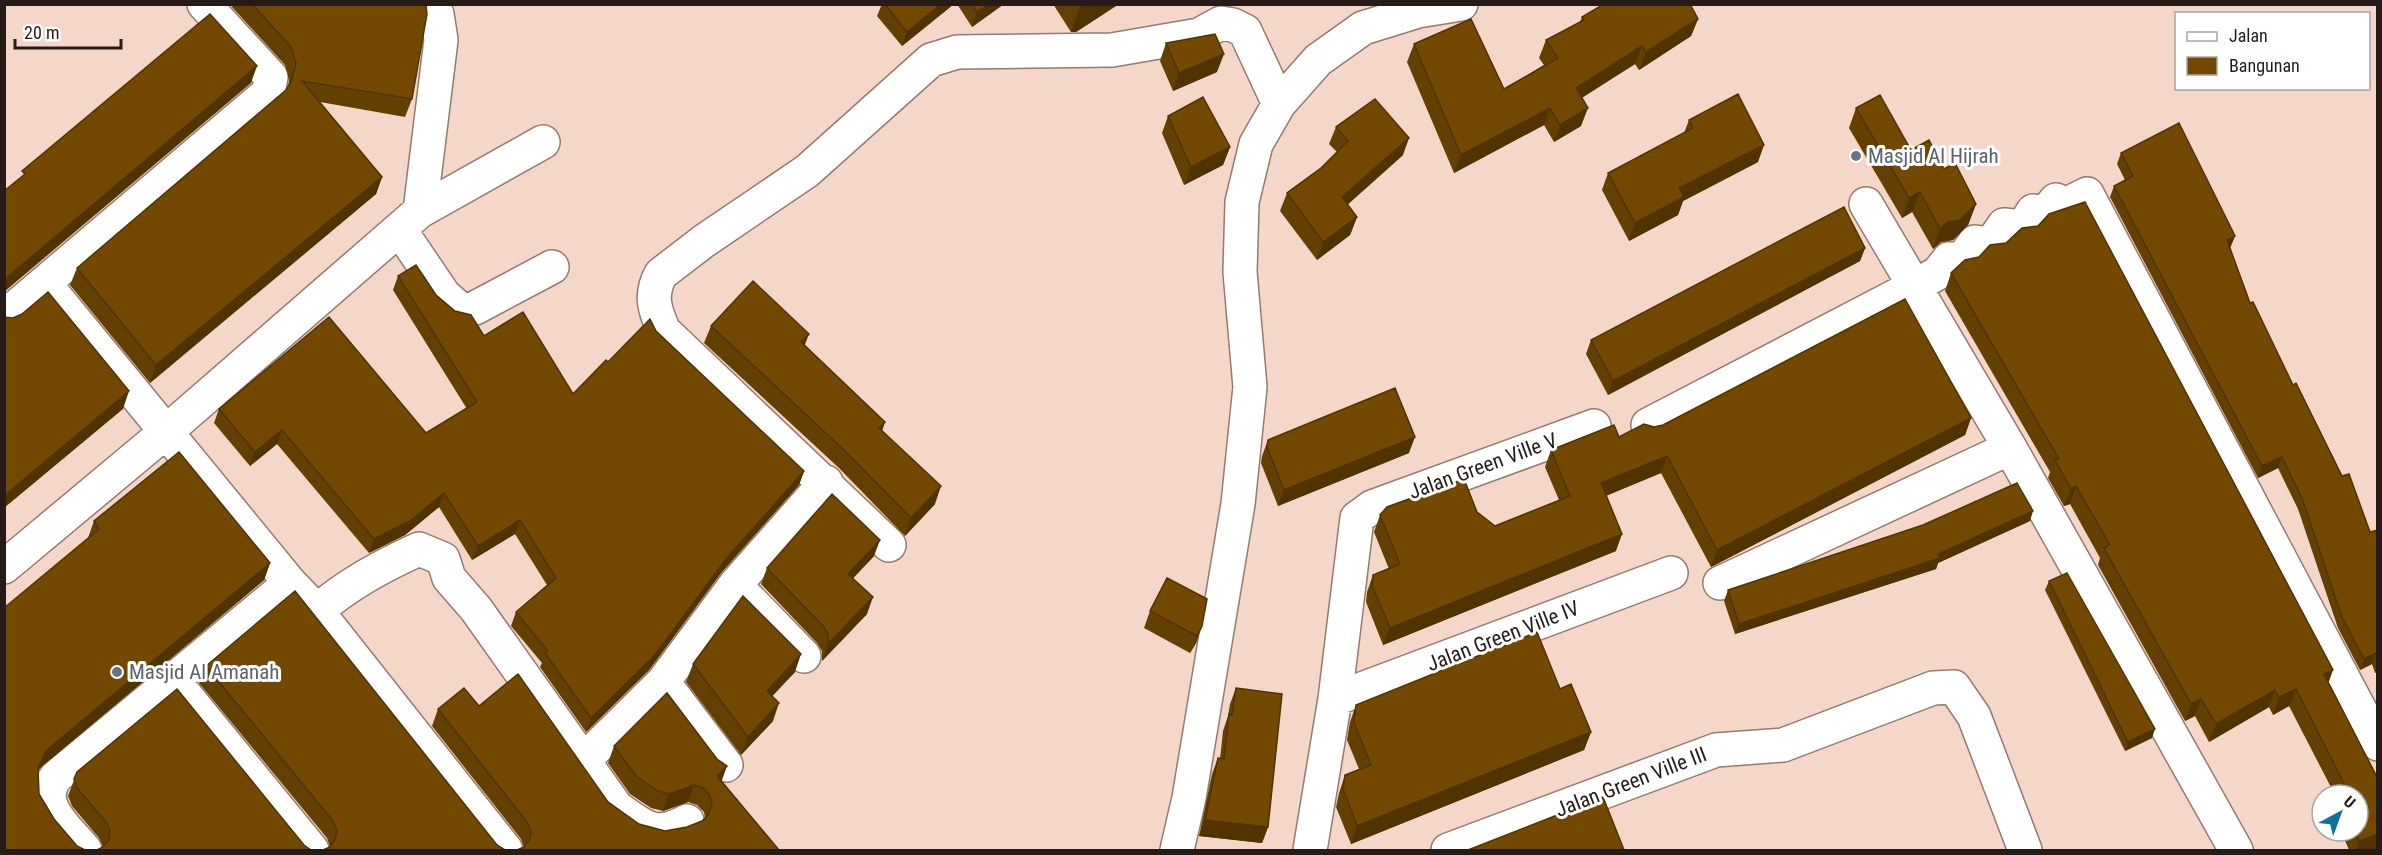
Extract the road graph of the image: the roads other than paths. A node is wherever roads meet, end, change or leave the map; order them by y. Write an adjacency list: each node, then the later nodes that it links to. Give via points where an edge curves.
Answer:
1 (204, 4): 11 (street, via 271,77 268,93)
2 (430, 4): 8 (street, via 437,14 441,40)
3 (1461, 4): 5 (street, via 1418,11 1363,28 1318,60)
4 (1200, 20): 5 (street, via 1233,25 1245,32); 17 (street, via 1112,50 957,52 931,60 807,171 661,274 654,308 663,331)
5 (1279, 104): 36 (street, via 1256,144 1242,202 1240,272 1249,399 1233,538)
6 (543, 142): 8 (street)
7 (1866, 204): 10 (street)
8 (410, 220): 9 (street, via 444,295 462,311 475,308); 15 (street)
9 (552, 267)
10 (1939, 273): 13 (street); 16 (street); 29 (street, via 1975,242 1991,243 2004,225 2054,210)
11 (45, 284): 12 (street); 15 (street)
12 (4, 317)
13 (1648, 425)
14 (1594, 426): 28 (street, Jalan Green Ville V, via 1372,507 1357,518)
15 (167, 431): 19 (street); 21 (street)
16 (2010, 448): 22 (street); 40 (street)
17 (826, 482): 18 (street); 23 (street)
18 (889, 544)
19 (4, 567)
20 (1671, 573): 28 (street, Jalan Green Ville IV)
21 (290, 583): 24 (street); 26 (street)
22 (1720, 583)
23 (735, 585): 25 (street); 27 (street)
24 (317, 611): 30 (street, via 340,591 419,549 443,559 449,578 476,609); 35 (street)
25 (804, 656)
26 (173, 680): 33 (street, via 50,786 49,806); 34 (street)
27 (663, 682): 30 (street); 31 (street)
28 (1335, 699): 37 (street)
29 (2378, 744)
30 (584, 760): 32 (street, via 617,808 647,828 670,830)
31 (726, 765)
32 (687, 821)
33 (86, 850)
34 (312, 850)
35 (506, 850)
36 (1177, 850)
37 (1310, 850)
38 (1448, 850): 39 (street, Jalan Green Ville III, via 1716,750 1783,745 1933,688 1954,687 1974,716)
39 (2022, 850)
40 (2236, 850)

